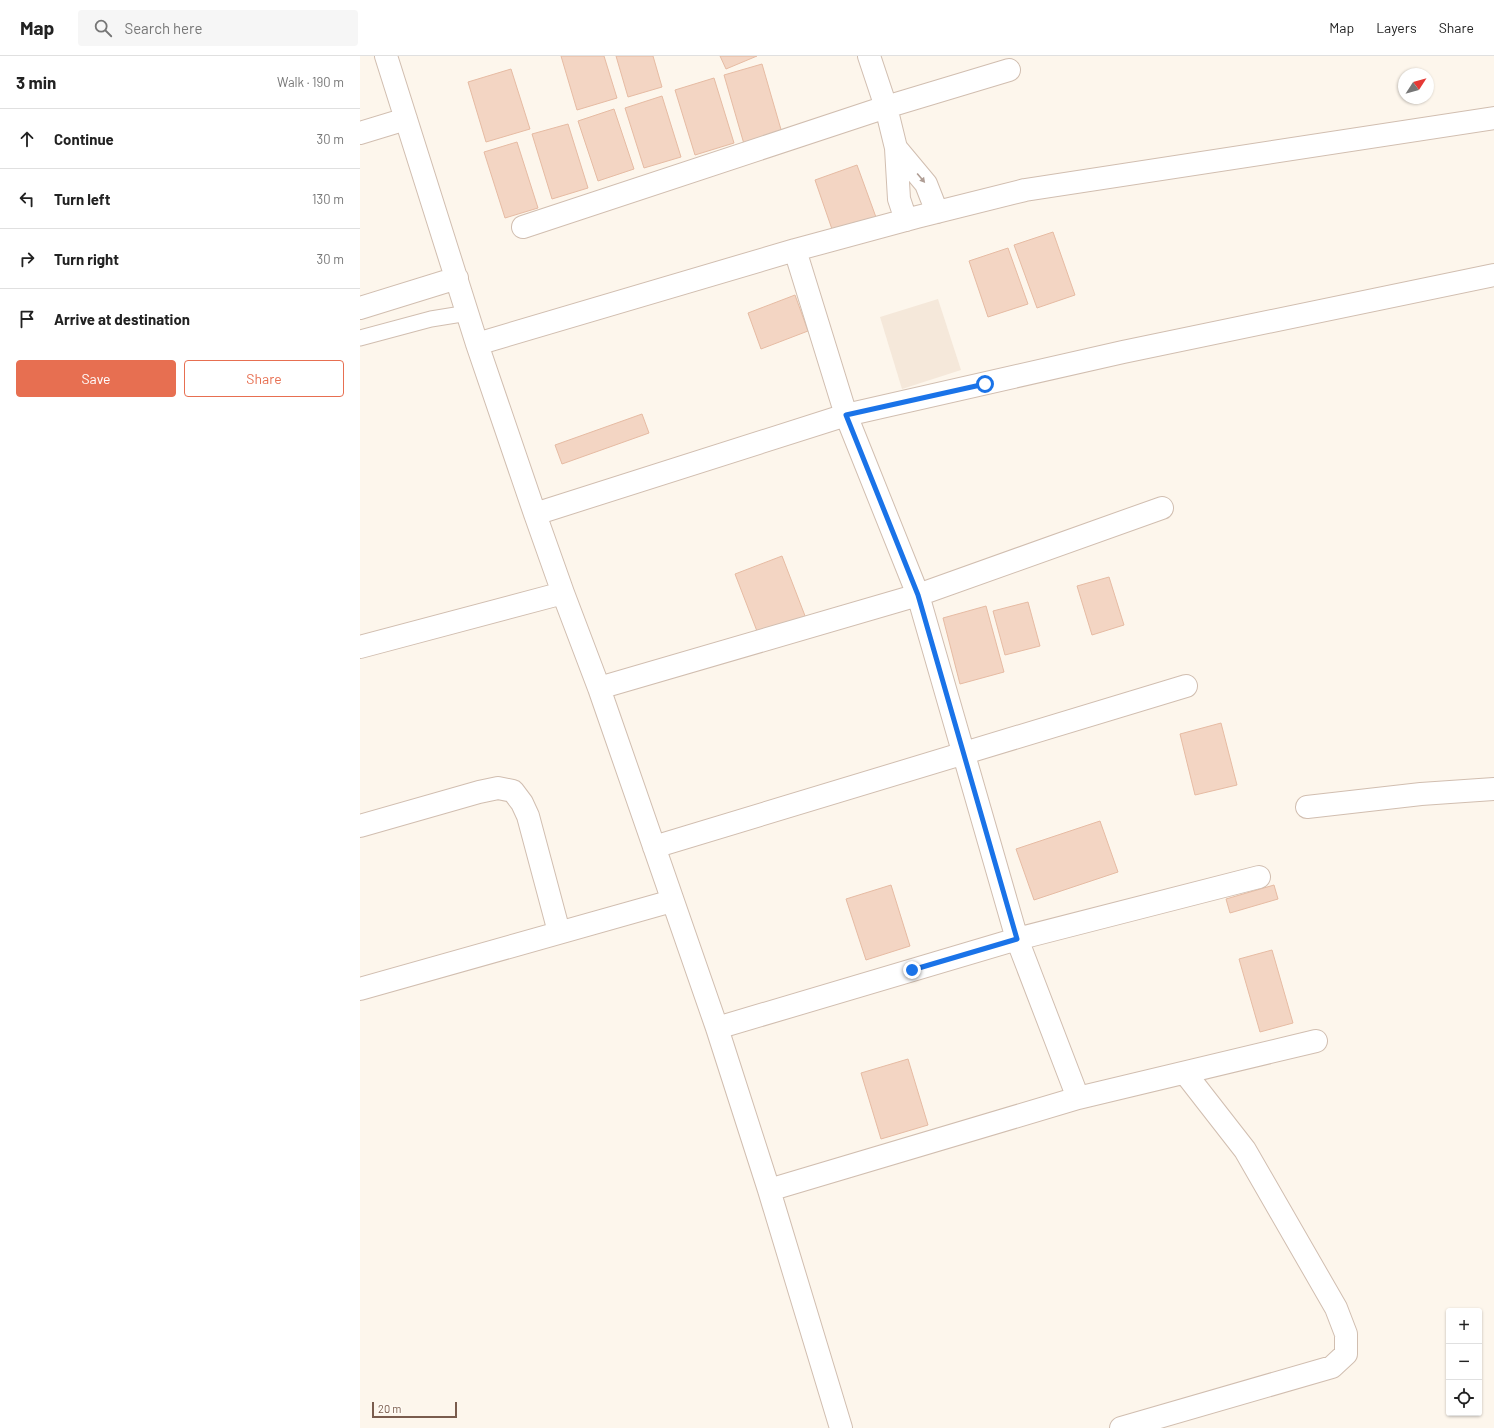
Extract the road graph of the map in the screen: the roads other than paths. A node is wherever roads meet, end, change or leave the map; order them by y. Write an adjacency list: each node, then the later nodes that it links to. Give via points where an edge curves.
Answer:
1 (386, 56): 6 (street)
2 (869, 56): 4 (street)
3 (1009, 70): 4 (street)
4 (886, 107): 8 (street); 11 (street)
5 (1494, 118): 9 (street, via 1039,187)
6 (406, 119): 7 (street); 14 (street)
7 (360, 134)
8 (896, 148): 9 (street, one-way to 9, via 926,184); 10 (street, via 898,199)
9 (937, 212): 10 (street)
10 (906, 220): 12 (street)
11 (523, 227)
12 (795, 250): 18 (street); 19 (street)
13 (1494, 275): 19 (street, via 1131,351)
14 (457, 278): 15 (street); 16 (street)
15 (360, 308)
16 (468, 313): 17 (lane, via 431,319); 18 (street)
17 (360, 338)
18 (477, 344): 21 (street)
19 (846, 415): 21 (street); 23 (street)
20 (1162, 508): 23 (street)
21 (535, 514): 22 (street)
22 (562, 593): 24 (street); 26 (street)
23 (918, 595): 26 (street); 27 (street)
24 (360, 647)
25 (1186, 686): 27 (street)
26 (599, 688): 31 (street)
27 (964, 754): 31 (street); 35 (street)
28 (1494, 789): 29 (street, via 1421,794)
29 (1307, 807)
30 (360, 826): 34 (street, via 479,792 498,788 513,791 528,816)
31 (654, 847): 33 (street)
32 (1259, 877): 35 (street)
33 (672, 901): 34 (street); 37 (street)
34 (559, 932): 36 (street)
35 (1017, 939): 37 (street); 40 (street)
36 (360, 989)
37 (716, 1028): 41 (street)
38 (1316, 1041): 39 (street)
39 (1184, 1073): 40 (street); 43 (street, via 1245,1150 1332,1301 1346,1334 1346,1354 1332,1367)
40 (1078, 1098): 41 (street)
41 (768, 1190): 42 (street)
42 (841, 1428)
43 (1124, 1428)

